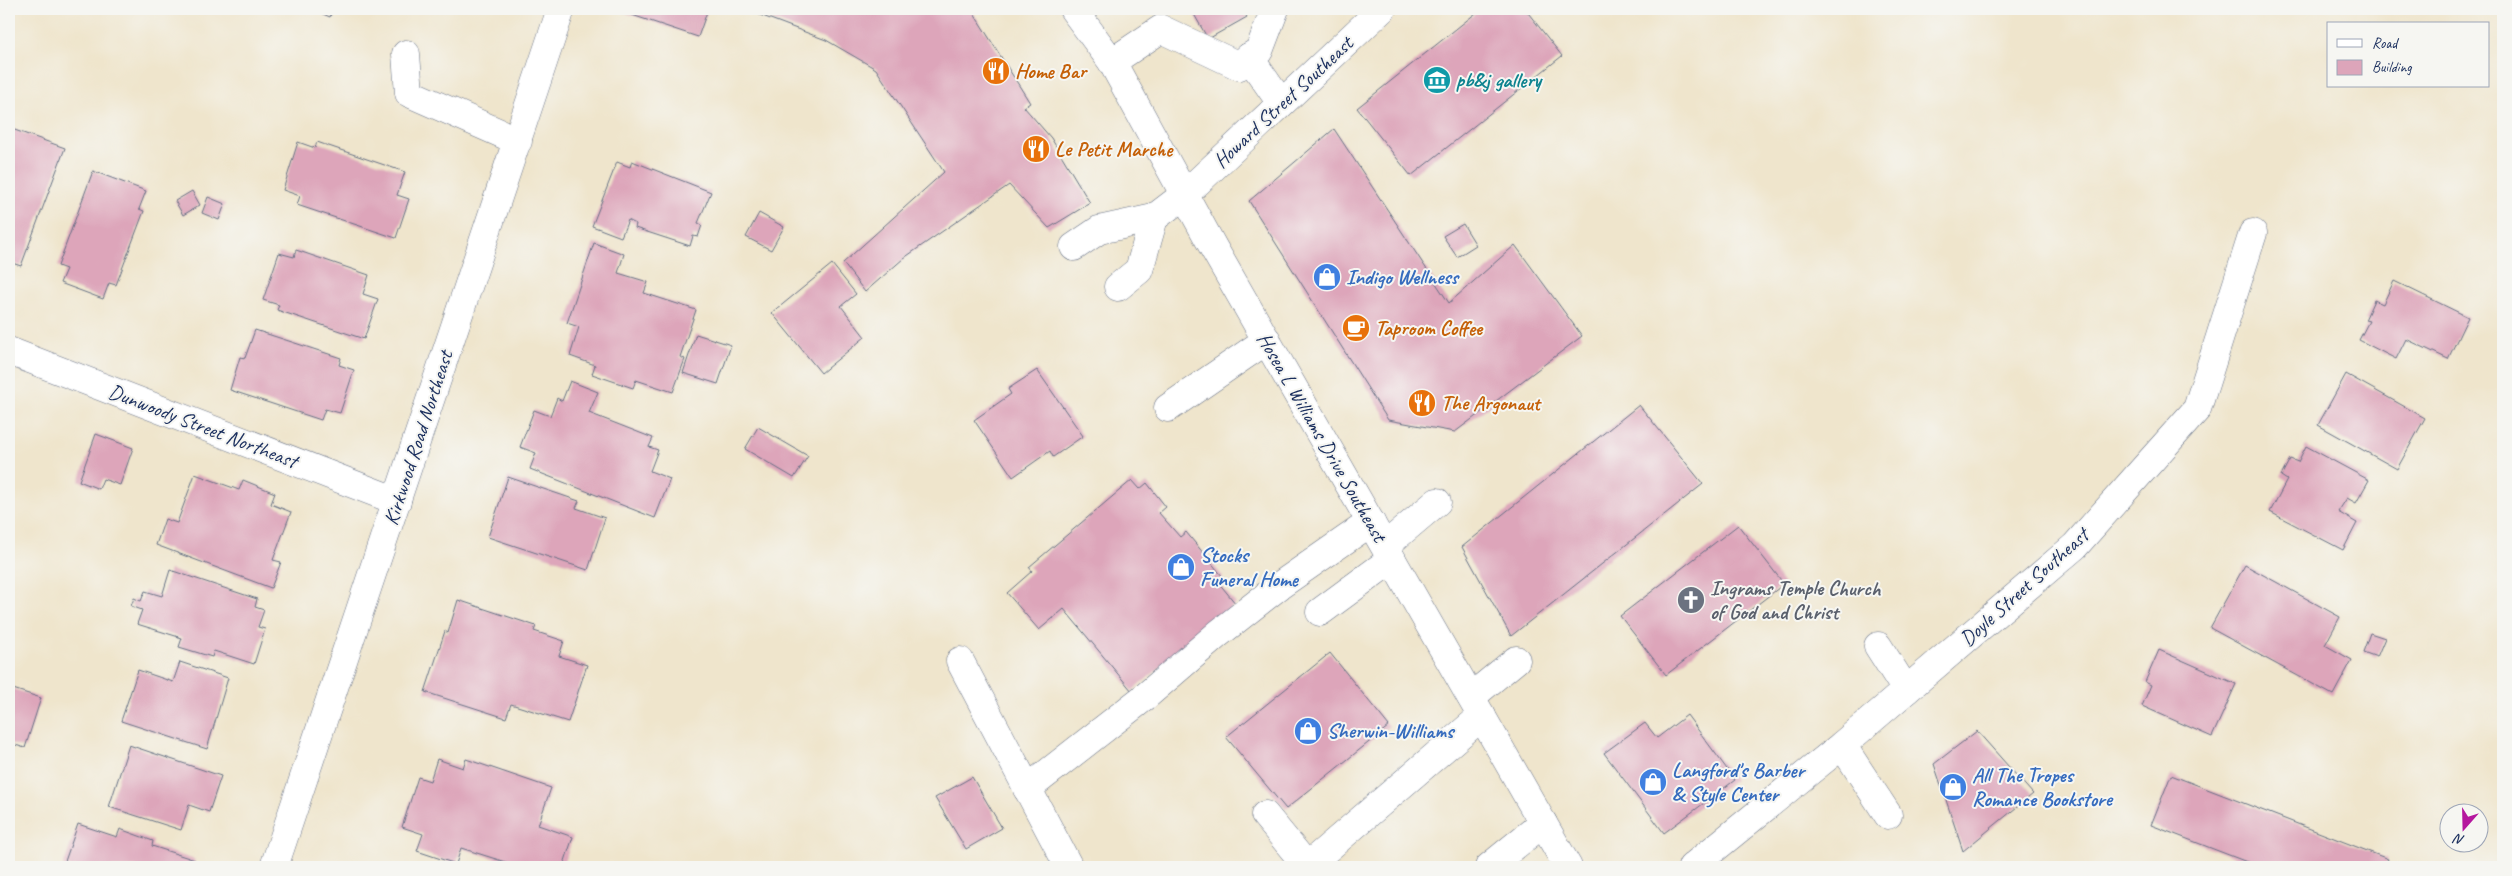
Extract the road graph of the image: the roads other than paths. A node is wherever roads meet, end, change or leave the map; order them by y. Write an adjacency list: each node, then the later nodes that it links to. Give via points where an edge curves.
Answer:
1 (562, 9): 10 (street, Kirkwood Road Northeast)
2 (1073, 9): 8 (street, Hosea L Williams Drive Southeast)
3 (1098, 9): 8 (street)
4 (1275, 9): 7 (street, via 1258,51)
5 (1382, 9): 9 (street, Howard Street Southeast)
6 (406, 54): 10 (street, via 409,93)
7 (1249, 57): 8 (street, via 1239,66 1160,29); 9 (street)
8 (1112, 62): 11 (street, Hosea L Williams Drive Southeast)
9 (1281, 103): 11 (street, Howard Street Southeast)
10 (518, 140): 19 (street, Kirkwood Road Northeast)
11 (1184, 195): 12 (street, Howard Street Southeast); 16 (street, Hosea L Williams Drive Southeast)
12 (1154, 218): 14 (street, via 1099,230); 15 (street, via 1139,270)
13 (2253, 233): 27 (street, Doyle Street Southeast, via 2197,409 2075,546)
14 (1074, 247)
15 (1118, 287)
16 (1267, 340): 18 (street); 21 (street, Hosea L Williams Drive Southeast)
17 (9, 351): 19 (street, Dunwoody Street Northeast)
18 (1168, 408)
19 (397, 501): 34 (street, Kirkwood Road Northeast)
20 (1437, 502): 22 (street)
21 (1371, 522): 22 (street, Hosea L Williams Drive Southeast); 30 (street, via 1279,586)
22 (1389, 553): 23 (street); 28 (street, Hosea L Williams Drive Southeast)
23 (1320, 612)
24 (1878, 646): 27 (street)
25 (1516, 660): 28 (street)
26 (960, 661): 30 (street)
27 (1906, 690): 29 (street, Doyle Street Southeast)
28 (1477, 707): 33 (street, Hosea L Williams Drive Southeast); 36 (street)
29 (1842, 745): 32 (street); 39 (street, Doyle Street Southeast)
30 (1027, 789): 35 (street)
31 (1265, 815): 36 (street)
32 (1888, 815)
33 (1543, 823): 37 (street); 38 (street, Hosea L Williams Drive Southeast)
34 (274, 867)
35 (1069, 867)
36 (1306, 867)
37 (1488, 867)
38 (1568, 867)
39 (1692, 867)

